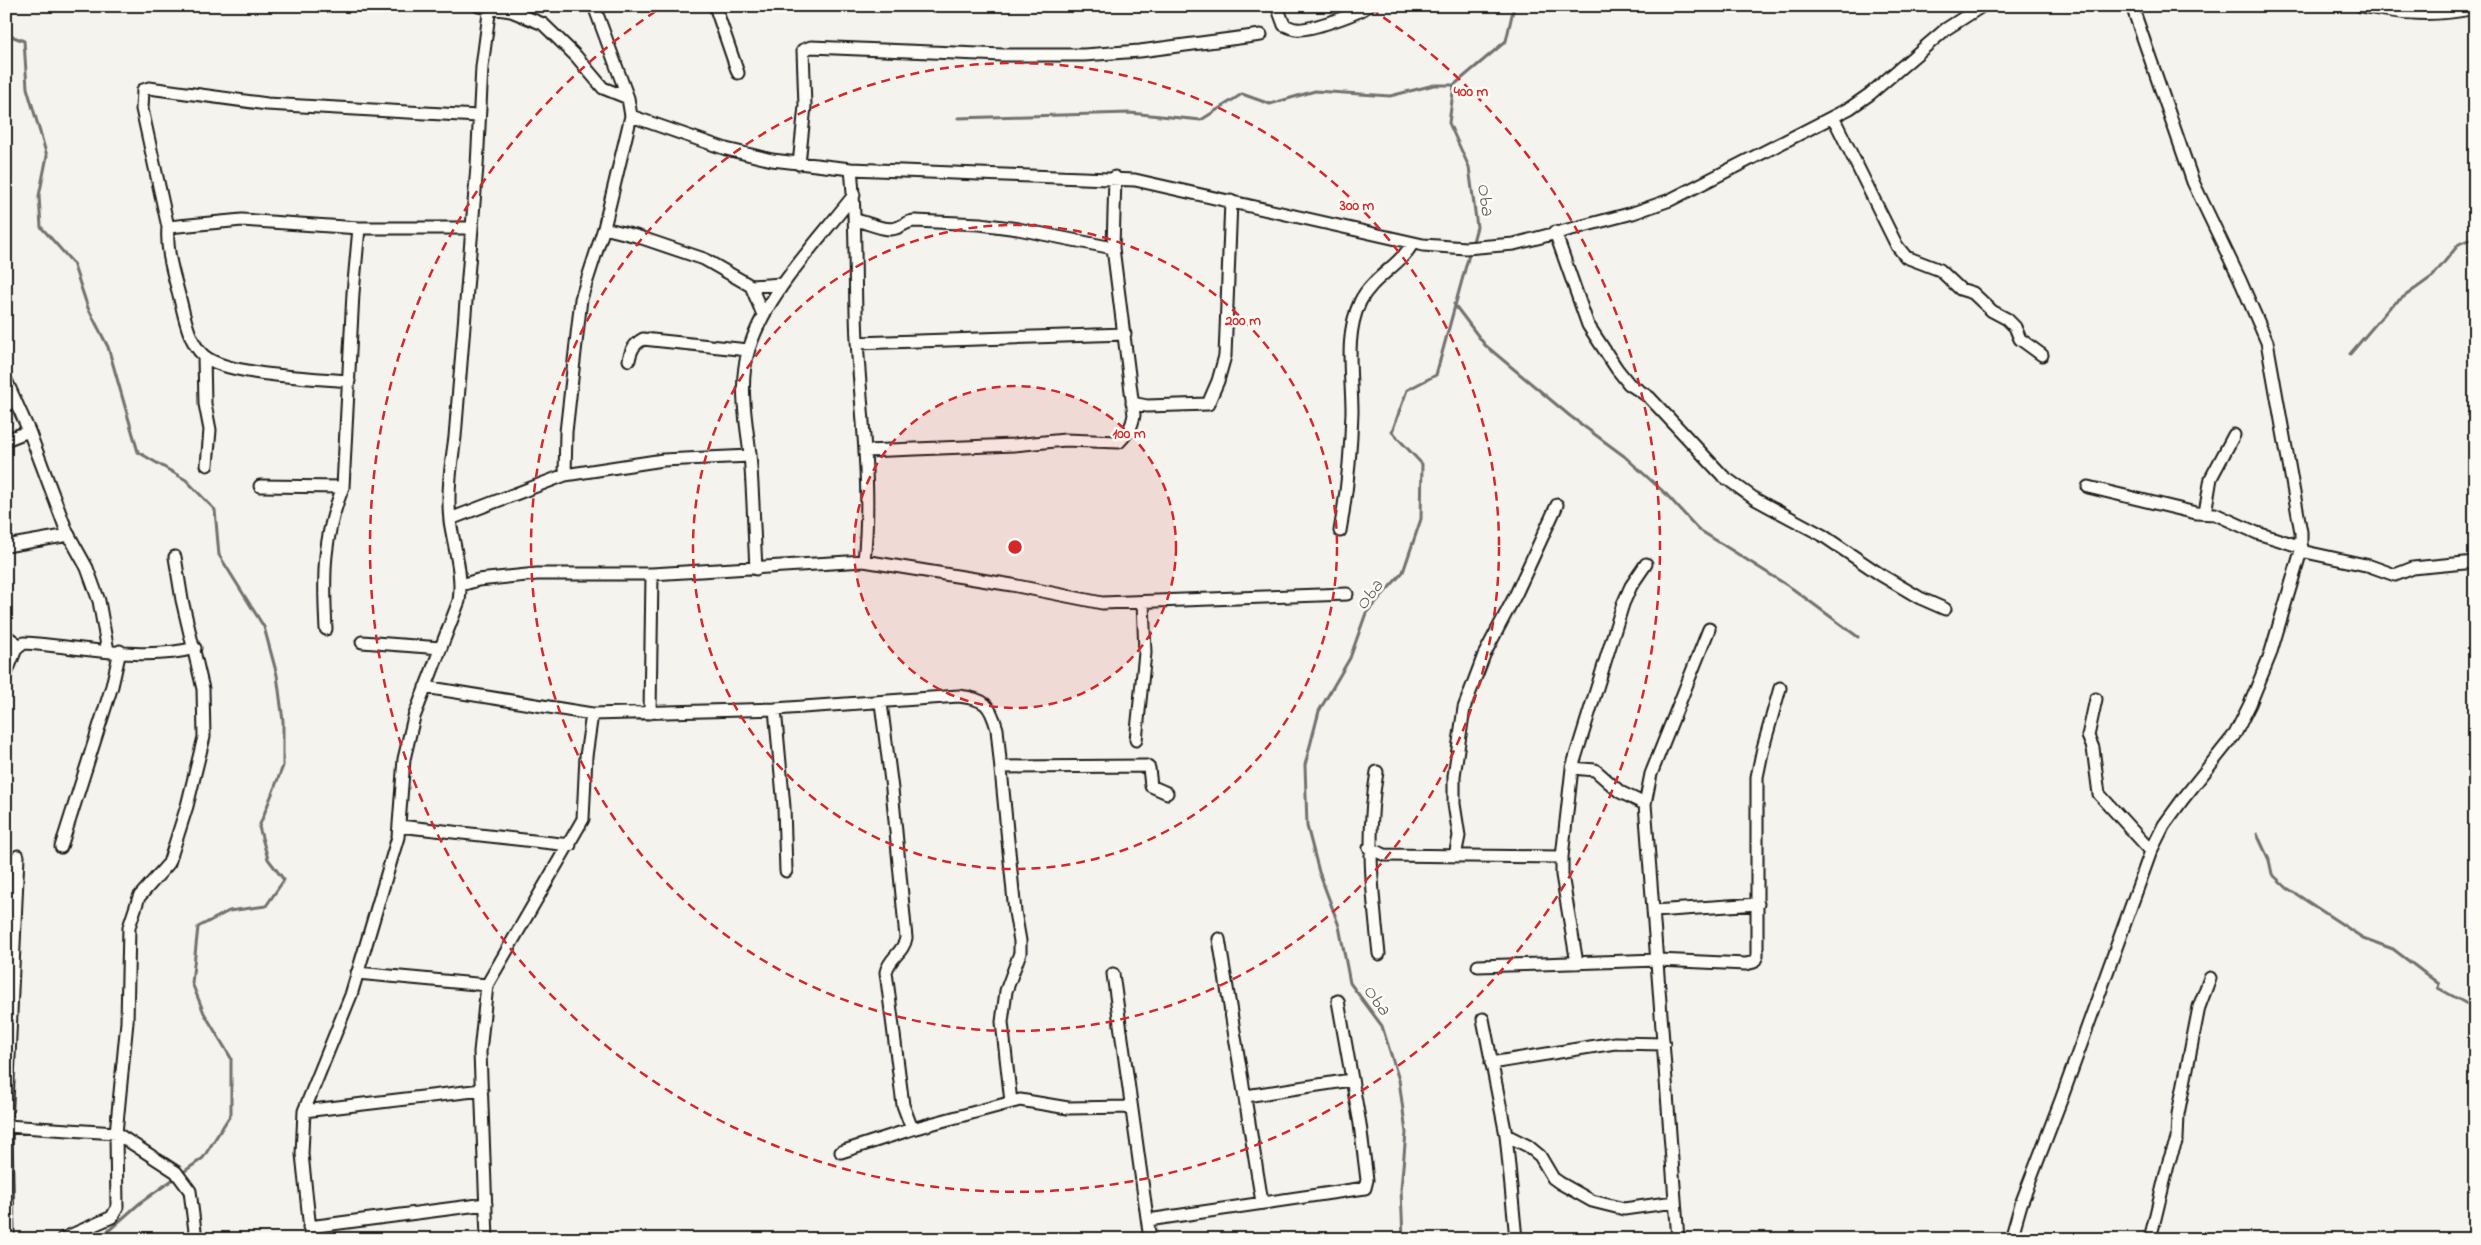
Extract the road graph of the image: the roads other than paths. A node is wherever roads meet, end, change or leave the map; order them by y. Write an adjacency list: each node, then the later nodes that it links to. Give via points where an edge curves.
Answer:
1 (594, 6): 12 (street)
2 (715, 6): 11 (street)
3 (1277, 6): 4 (street, via 1284,24 1296,29 1327,23)
4 (1368, 6)
5 (1982, 6): 15 (street, via 1946,28 1870,94)
6 (2132, 6): 57 (street, via 2193,182 2267,342 2298,506)
7 (2361, 6): 9 (street, via 2425,15)
8 (487, 7): 12 (street, via 511,11 543,24 603,88); 13 (street)
9 (2475, 8)
10 (1261, 35): 16 (street, via 1084,55 984,55 811,47 803,50 805,106)
11 (738, 73)
12 (628, 98): 14 (street)
13 (478, 116): 22 (street, via 267,104 149,88 143,90 142,108); 24 (street)
14 (631, 116): 16 (street, via 726,149); 25 (street)
15 (1833, 117): 26 (street, via 1662,203); 35 (street, via 1897,246 1906,257 1940,270 1960,289 1973,292 2015,327 2020,339)
16 (799, 164): 17 (street)
17 (852, 169): 18 (street); 19 (street)
18 (1115, 177): 20 (street); 28 (street)
19 (854, 196): 21 (street); 29 (street)
20 (1231, 201): 27 (street); 40 (street, via 1225,356 1208,404 1147,406)
21 (856, 220): 28 (street, via 890,229 908,221 980,224); 33 (street)
22 (168, 227): 23 (street, via 242,220); 36 (street, via 167,246 184,315 196,346)
23 (359, 228): 24 (street); 39 (street)
24 (472, 228): 53 (street, via 449,480)
25 (604, 228): 30 (street, via 704,259); 47 (street, via 581,299 566,432)
26 (1555, 232): 27 (street, via 1514,244 1490,246 1449,248); 67 (street, via 1588,325 1617,368 1629,384 1649,397 1723,476 1755,499 1822,535 1881,575)
27 (1413, 243): 54 (street, via 1409,251 1365,293 1352,332 1351,429)
28 (1113, 248): 32 (street)
29 (782, 284): 30 (street); 31 (street)
30 (751, 286): 31 (street)
31 (763, 316): 34 (street)
32 (1125, 334): 33 (street); 40 (street)
33 (857, 342): 44 (street)
34 (748, 350): 37 (street, via 643,340 630,351); 45 (street, via 744,378)
35 (2042, 355)
36 (204, 356): 39 (street, via 242,369); 46 (street, via 205,404 210,430)
37 (629, 360)
38 (6, 380): 41 (street)
39 (349, 381): 49 (street)
40 (1132, 403): 44 (street, via 1131,429 1119,442 1065,440)
41 (29, 431): 43 (street); 55 (street)
42 (2234, 435): 52 (street, via 2211,478)
43 (6, 440)
44 (866, 450): 59 (street)
45 (750, 456): 47 (street, via 663,460); 62 (street)
46 (207, 465)
47 (565, 475): 53 (street)
48 (260, 486): 49 (street)
49 (343, 487): 68 (street, via 333,509 328,532 323,578)
50 (2088, 487): 52 (street)
51 (1556, 505): 97 (street, via 1484,655 1464,708 1454,776 1459,836)
52 (2205, 513): 57 (street, via 2215,514)
53 (450, 519): 64 (street)
54 (1340, 530)
55 (68, 535): 56 (street); 75 (street, via 87,568 99,601)
56 (6, 546)
57 (2301, 549): 60 (street, via 2395,575 2413,568); 95 (street, via 2270,655 2250,704 2235,734 2183,798)
58 (175, 557): 73 (street)
59 (864, 561): 62 (street); 66 (street, via 1102,603)
60 (2475, 562)
61 (1646, 564): 87 (street, via 1623,604)
62 (756, 569): 63 (street)
63 (652, 574): 64 (street, via 537,574 478,580); 83 (street)
64 (461, 585): 74 (street)
65 (1346, 594): 66 (street)
66 (1143, 602): 85 (street, via 1145,653)
67 (1945, 609)
68 (326, 629)
69 (1708, 630): 90 (street, via 1651,774)
70 (6, 636): 72 (street)
71 (362, 642): 74 (street)
72 (19, 645): 75 (street, via 32,643); 77 (street)
73 (195, 648): 76 (street, via 181,652); 123 (street, via 203,689 204,737 169,864 139,897 129,927 127,1022)
74 (442, 648): 78 (street)
75 (108, 651): 76 (street)
76 (120, 651): 93 (street)
77 (6, 674)
78 (425, 687): 84 (street); 91 (street, via 404,759)
79 (1780, 688): 100 (street, via 1758,777)
80 (2096, 699): 95 (street, via 2088,736 2093,748 2099,794)
81 (881, 703): 82 (street); 86 (street, via 959,696 986,703 997,729); 122 (street, via 906,938 905,945 888,964 886,972 903,1105)
82 (775, 709): 83 (street); 99 (street)
83 (650, 713): 84 (street)
84 (592, 714): 92 (street, via 583,819)
85 (1136, 740)
86 (1001, 767): 89 (street, via 1146,766 1151,786); 118 (street, via 1020,941 1020,953 1002,1005)
87 (1572, 768): 90 (street, via 1595,770 1620,792); 98 (street)
88 (1377, 772): 94 (street, via 1371,805)
89 (1167, 793)
90 (1645, 804): 101 (street)
91 (400, 826): 92 (street); 107 (street)
92 (570, 845): 110 (street)
93 (61, 847)
94 (1369, 848): 97 (street, via 1385,855); 103 (street)
95 (2151, 851): 138 (street)
96 (18, 856): 121 (street)
97 (1455, 856): 98 (street)
98 (1562, 857): 105 (street, via 1562,875)
99 (786, 870)
100 (1758, 904): 101 (street); 104 (street, via 1757,956 1754,962)
101 (1654, 911): 104 (street)
102 (1219, 939): 117 (street)
103 (1379, 954)
104 (1658, 960): 105 (street); 113 (street)
105 (1577, 963): 106 (street)
106 (1478, 966)
107 (357, 973): 110 (street); 120 (street)
108 (1113, 974): 119 (street)
109 (2210, 978): 139 (street, via 2199,1007 2178,1114 2177,1139)
110 (487, 985): 116 (street, via 480,1052)
111 (1338, 1002): 115 (street)
112 (1483, 1019): 114 (street)
113 (1664, 1044): 114 (street, via 1616,1044); 127 (street)
114 (1491, 1063): 124 (street)
115 (1351, 1080): 117 (street); 126 (street, via 1360,1124 1367,1180 1365,1188)
116 (482, 1090): 120 (street); 128 (street)
117 (1246, 1096): 126 (street)
118 (1011, 1102): 119 (street, via 1020,1100 1068,1108); 122 (street)
119 (1130, 1107): 129 (street)
120 (304, 1111): 130 (street, via 302,1154)
121 (6, 1126): 123 (street); 131 (street)
122 (912, 1129): 125 (street)
123 (116, 1133): 132 (street, via 117,1208 112,1217); 133 (street, via 176,1172 190,1191)
124 (1506, 1135): 127 (street, via 1540,1156 1550,1174 1560,1183 1592,1201 1624,1208); 136 (street)
125 (841, 1152)
126 (1262, 1202): 129 (street)
127 (1674, 1202): 137 (street)
128 (486, 1204): 130 (street); 134 (street)
129 (1148, 1220): 135 (street)
130 (310, 1233)
131 (8, 1239)
132 (62, 1239)
133 (196, 1239)
134 (487, 1239)
135 (1150, 1239)
136 (1516, 1239)
137 (1678, 1239)
138 (2011, 1239)
139 (2150, 1239)

